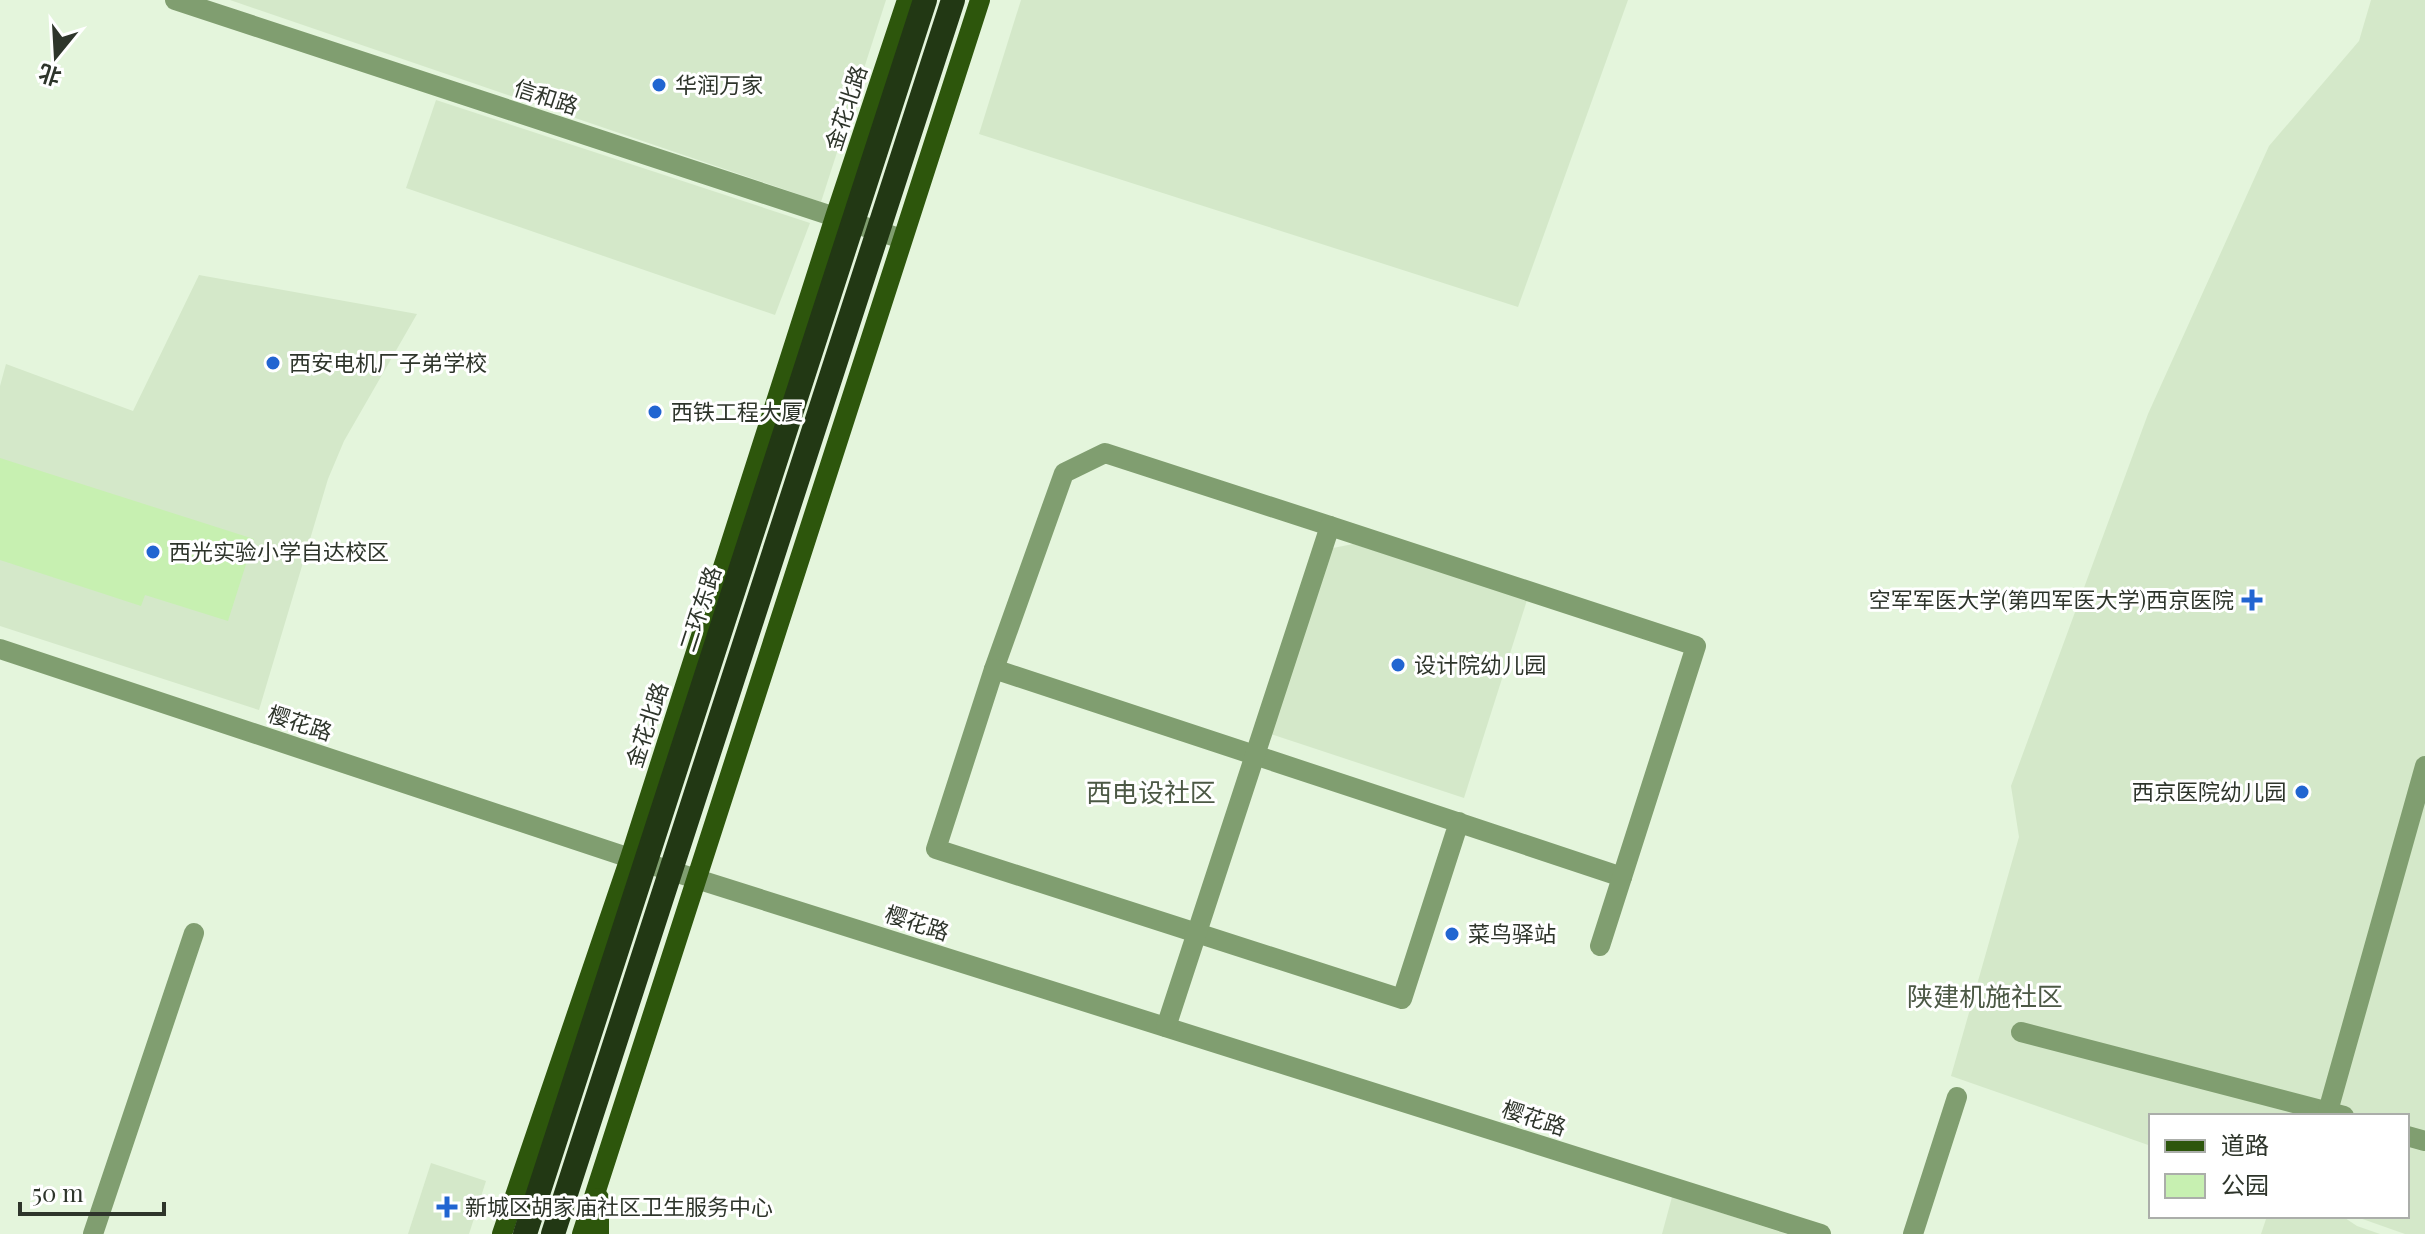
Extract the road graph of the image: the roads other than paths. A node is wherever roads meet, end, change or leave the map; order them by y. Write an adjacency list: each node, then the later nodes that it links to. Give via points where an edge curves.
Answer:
1 (175, 0): 6 (street, 信和路)
2 (907, 0): 6 (main road, 金花北路)
3 (925, 0): 28 (highway, 二环东路)
4 (953, 0): 29 (highway)
5 (980, 0): 7 (main road)
6 (835, 217): 7 (street, 信和路); 15 (main road, 金花北路)
7 (902, 239): 17 (main road)
8 (1330, 526): 10 (street, via 1105,453 1064,473); 11 (street); 16 (street, via 1696,646)
9 (0, 649): 15 (street, 樱花路)
10 (994, 669): 11 (street); 19 (street, via 936,849)
11 (1255, 755): 13 (street); 19 (street)
12 (2425, 766): 14 (street)
13 (1459, 822): 16 (street); 19 (street, via 1402,999)
14 (2417, 828): 24 (street)
15 (630, 858): 17 (street, 樱花路); 27 (main road, 金花北路)
16 (1622, 877): 20 (street)
17 (696, 878): 21 (street, 樱花路); 25 (main road)
18 (194, 933): 26 (street)
19 (1197, 934): 21 (street)
20 (1600, 946)
21 (1166, 1027): 32 (street, 樱花路)
22 (2021, 1032): 24 (street)
23 (1957, 1097): 33 (street)
24 (2336, 1113)
25 (603, 1169): 30 (main road); 31 (main road)
26 (93, 1234)
27 (502, 1234)
28 (525, 1234)
29 (553, 1234)
30 (582, 1234)
31 (599, 1234)
32 (1821, 1234)
33 (1913, 1234)

